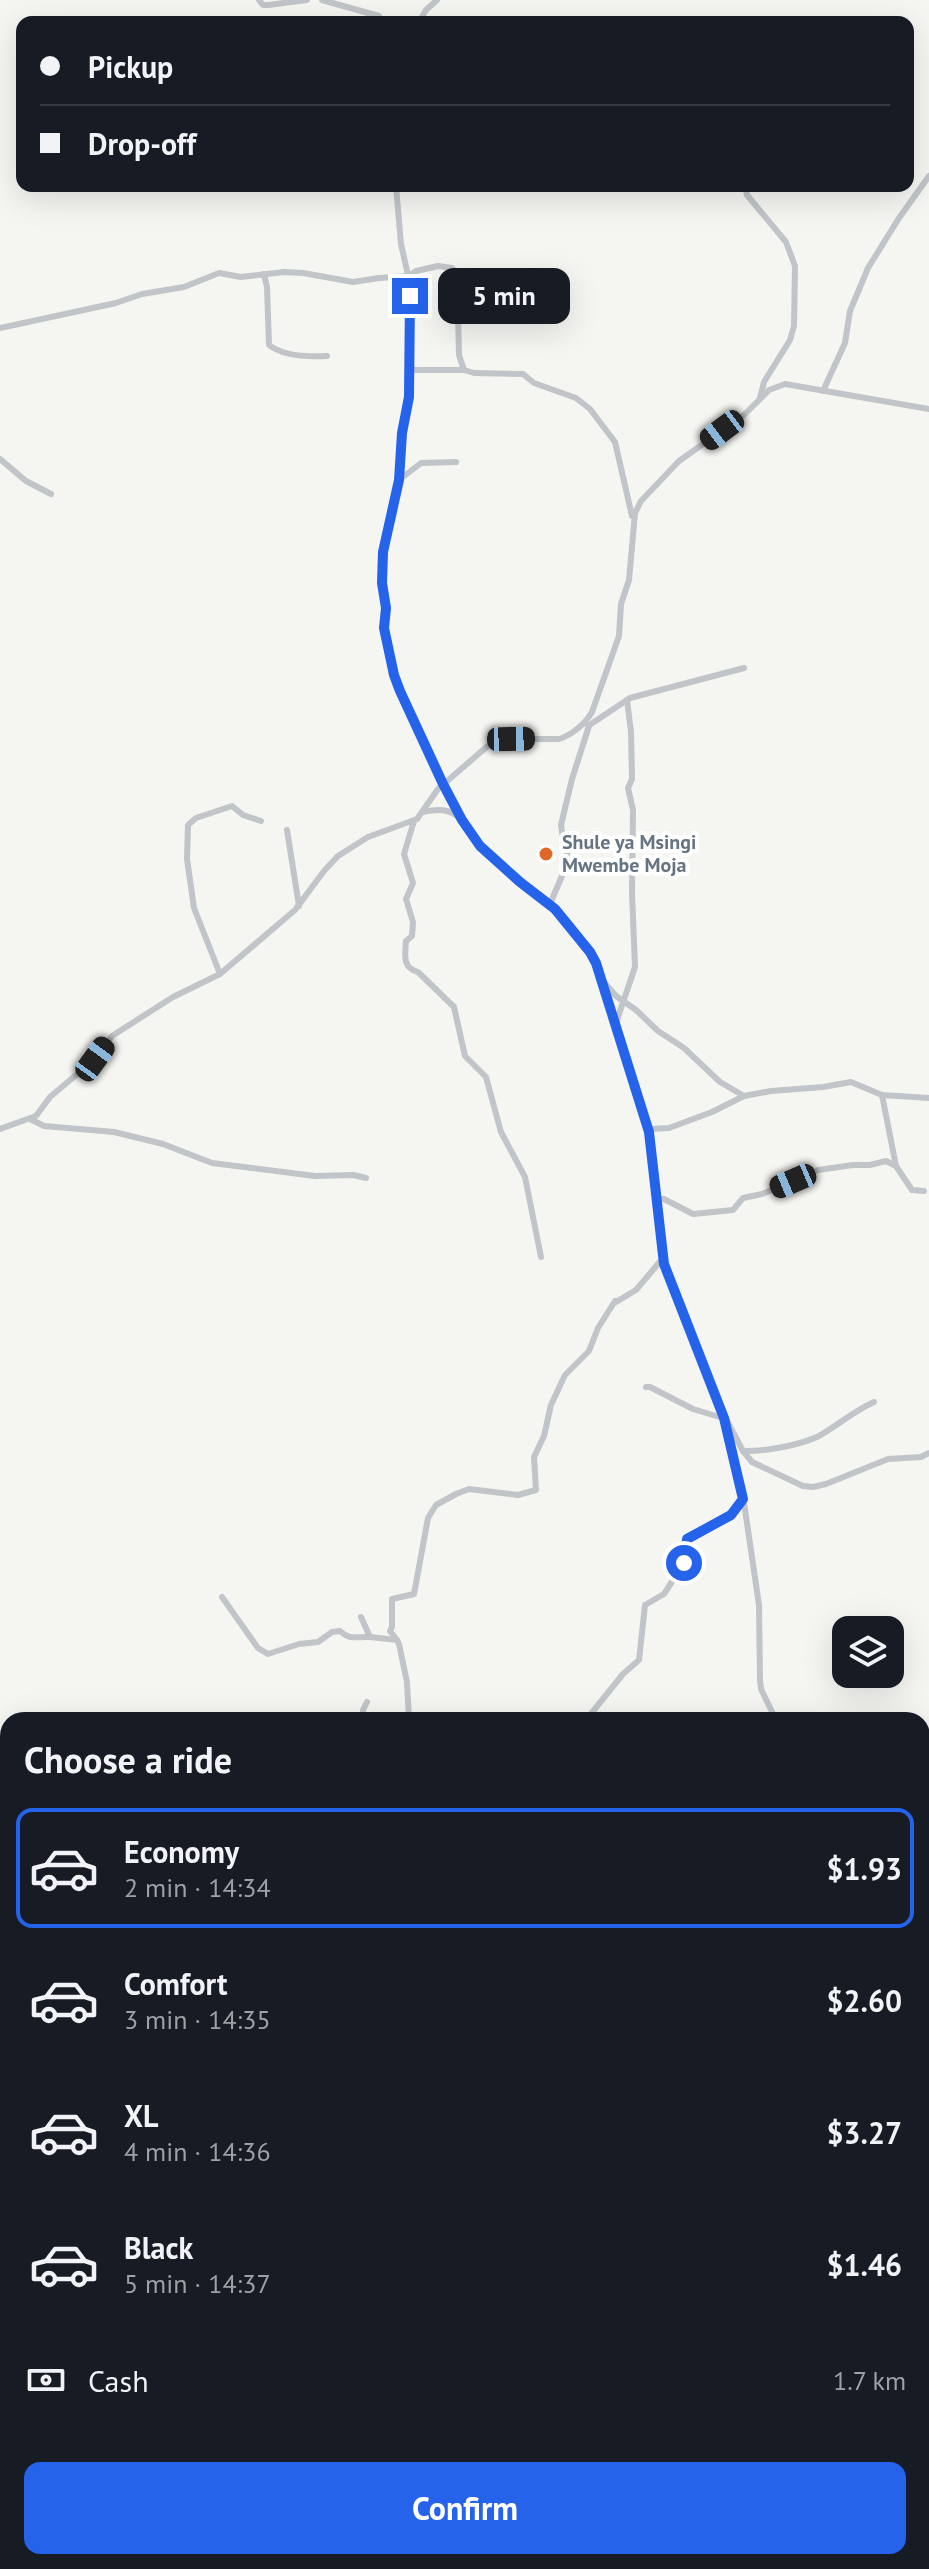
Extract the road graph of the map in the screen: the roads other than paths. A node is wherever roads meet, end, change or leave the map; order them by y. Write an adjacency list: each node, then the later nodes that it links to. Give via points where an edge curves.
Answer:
1 (259, 0): 2 (street, via 263,5)
2 (307, 0)
3 (322, 0): 5 (street)
4 (437, 0): 6 (street)
5 (379, 16)
6 (422, 16)
7 (929, 176): 16 (street, via 868,268 850,311 845,343)
8 (397, 192): 11 (street)
9 (746, 192): 17 (street, via 786,242 795,266 794,326)
10 (264, 274): 11 (street, via 303,273 353,282); 12 (street, via 219,273 184,287); 13 (street, via 269,345)
11 (409, 276): 14 (street); 15 (street, via 438,266 455,270)
12 (0, 328)
13 (327, 356)
14 (410, 370): 15 (street); 21 (street)
15 (464, 370): 23 (street, via 523,374 590,409 615,442)
16 (823, 391): 17 (street, via 790,383); 18 (street)
17 (760, 398): 23 (street, via 679,461 641,501)
18 (929, 409)
19 (0, 459): 22 (street)
20 (456, 462): 21 (street, via 421,463)
21 (399, 480): 28 (street, via 383,552 384,628 400,691)
22 (51, 494)
23 (633, 519): 27 (street, via 619,636 592,712)
24 (744, 668): 25 (street)
25 (627, 700): 26 (street); 38 (street, via 635,967)
26 (589, 726): 27 (street); 34 (street, via 561,825 568,847 565,869)
27 (570, 734): 28 (street, via 495,741)
28 (443, 784): 29 (street); 30 (street)
29 (423, 812): 30 (street, via 446,810); 32 (street)
30 (462, 820): 34 (street, via 491,857)
31 (261, 821): 36 (street, via 232,806 188,825 193,904)
32 (414, 821): 35 (street, via 368,837 338,856); 52 (street, via 404,854 413,883 406,899 413,922 406,941 407,965 454,1007 465,1056 486,1077 501,1132 525,1177)
33 (287, 830): 35 (street)
34 (550, 904): 37 (street, via 590,952)
35 (299, 906): 36 (street)
36 (220, 974): 43 (street, via 112,1036 95,1059)
37 (601, 979): 38 (street); 39 (street)
38 (624, 1001): 39 (street); 41 (street)
39 (615, 1028): 45 (street)
40 (882, 1095): 41 (street, via 851,1082); 42 (street); 46 (street)
41 (744, 1096): 45 (street)
42 (929, 1098)
43 (30, 1119): 44 (street); 49 (street, via 44,1126 114,1132 212,1163)
44 (0, 1129)
45 (649, 1132): 51 (street)
46 (891, 1146): 47 (street); 48 (street)
47 (884, 1162): 48 (street); 51 (street, via 818,1170 743,1198 733,1210 689,1214)
48 (896, 1166): 50 (street, via 912,1190)
49 (366, 1178)
50 (924, 1191)
51 (657, 1198): 53 (street)
52 (541, 1257)
53 (663, 1258): 56 (street); 63 (street, via 639,1288 616,1301 589,1351 565,1375 534,1457 536,1489 518,1495 469,1489 434,1507 414,1594 392,1599 390,1631)
54 (646, 1387): 56 (street)
55 (874, 1402): 57 (street, via 816,1438)
56 (724, 1418): 57 (street); 59 (street)
57 (743, 1451): 58 (street, via 752,1462 813,1487 888,1459)
58 (929, 1453)
59 (743, 1499): 67 (street, via 731,1515 687,1539 684,1563 664,1594 645,1605 639,1660); 68 (street, via 759,1605 761,1689)
60 (222, 1597): 62 (street, via 258,1648 268,1654 318,1642 334,1631)
61 (361, 1617): 62 (street)
62 (370, 1637): 63 (street)
63 (397, 1640): 66 (street)
64 (367, 1702): 65 (street)
65 (363, 1712)
66 (409, 1712)
67 (592, 1712)
68 (772, 1712)

